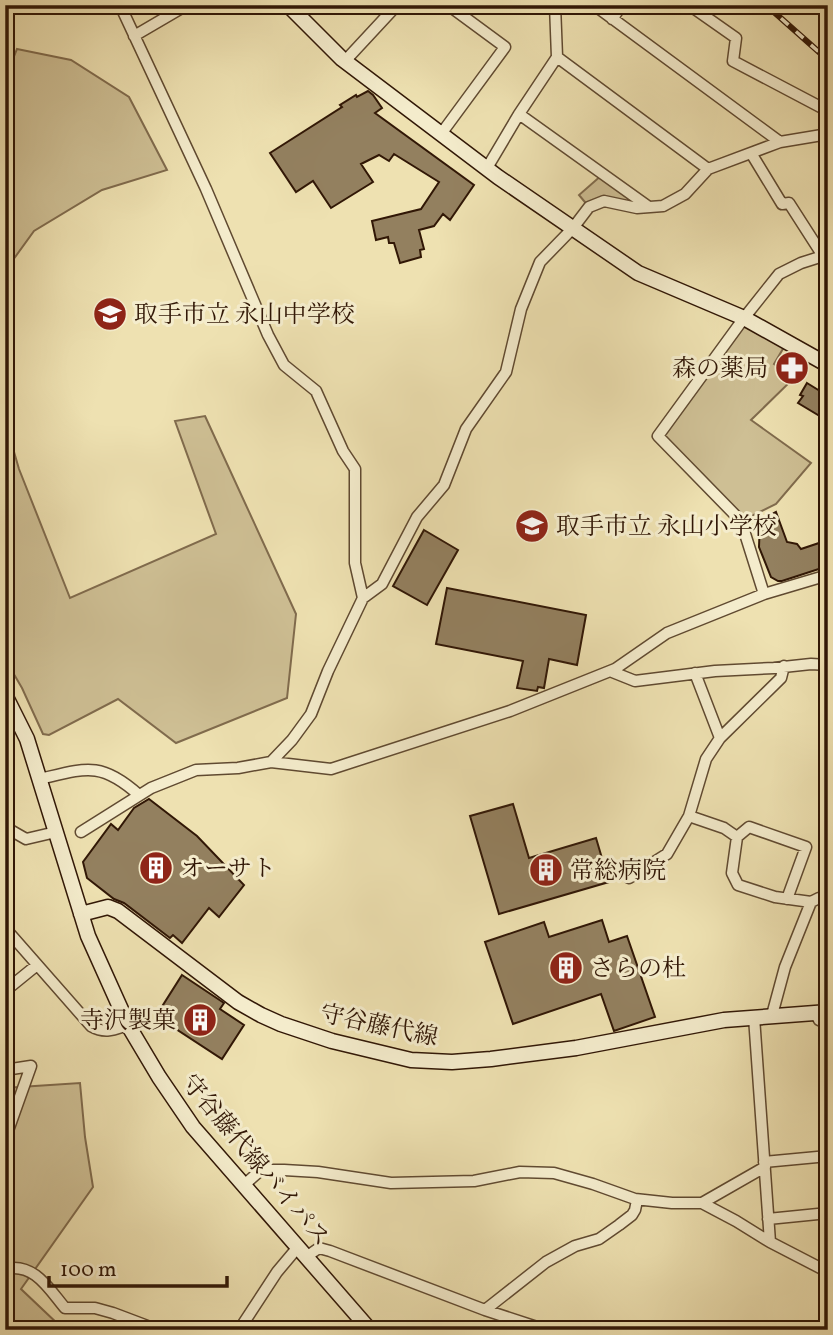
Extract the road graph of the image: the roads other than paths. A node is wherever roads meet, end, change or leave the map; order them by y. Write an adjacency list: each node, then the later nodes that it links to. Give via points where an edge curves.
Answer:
1 (120, 5): 11 (street)
2 (187, 5): 11 (street)
3 (288, 5): 13 (main road)
4 (397, 5): 13 (street)
5 (448, 5): 16 (street, via 505,47)
6 (555, 5): 12 (street)
7 (594, 5): 10 (street)
8 (622, 5): 10 (street)
9 (689, 5): 14 (street, via 736,38 733,61)
10 (612, 19): 18 (street)
11 (134, 36): 29 (street, via 268,335 284,365 316,391 355,469 355,563)
12 (557, 57): 15 (street); 21 (street)
13 (345, 61): 16 (main road)
14 (828, 111)
15 (519, 114): 20 (street); 22 (street)
16 (441, 134): 20 (main road)
17 (828, 134): 18 (street)
18 (780, 142): 19 (street)
19 (751, 153): 21 (street); 24 (street, via 782,204 789,203)
20 (487, 168): 23 (main road)
21 (708, 169): 22 (street, via 685,194 663,206)
22 (649, 207): 23 (street, via 604,201 589,206)
23 (573, 228): 25 (main road, via 638,273); 29 (street, via 540,262 521,309 506,372 466,429 444,485 417,517 383,584)
24 (825, 256): 25 (street, via 779,274)
25 (744, 318): 26 (main road); 28 (street, via 659,436 741,521)
26 (828, 365)
27 (828, 575): 28 (street)
28 (764, 594): 32 (street, via 667,633)
29 (363, 598): 36 (street, via 311,714)
30 (828, 664): 31 (street)
31 (784, 666): 33 (street); 35 (street, via 781,678)
32 (610, 671): 33 (street, via 635,681); 36 (street, via 510,711 331,769)
33 (695, 673): 35 (street)
34 (5, 695): 37 (main road, 守谷藤代線バイパス, via 27,738)
35 (720, 738): 39 (street, via 706,759)
36 (271, 762): 38 (street, via 196,770)
37 (40, 779): 38 (street, via 75,770 95,771 116,777); 41 (main road, 守谷藤代線バイパス)
38 (139, 796): 42 (street)
39 (688, 816): 43 (street); 44 (street, via 667,854)
40 (5, 827): 41 (street, via 26,839)
41 (56, 831): 48 (main road, 守谷藤代線バイパス)
42 (81, 832)
43 (737, 837): 45 (street, via 732,873 738,885); 45 (street, via 749,827 806,847)
44 (629, 878)
45 (787, 900): 47 (street)
46 (828, 900): 47 (street)
47 (811, 902): 53 (street)
48 (81, 914): 54 (main road, 守谷藤代線, via 107,907 118,911 238,1002 271,1020 411,1060 452,1062 576,1048); 56 (main road, 守谷藤代線バイパス)
49 (5, 928): 50 (street)
50 (37, 965): 51 (street); 56 (street, via 90,1026 109,1032)
51 (5, 991)
52 (821, 1012): 53 (main road, 守谷藤代線); 55 (street, via 819,1020)
53 (772, 1015): 54 (main road, 守谷藤代線)
54 (754, 1017): 60 (street)
55 (828, 1023)
56 (128, 1025): 61 (main road, 守谷藤代線バイパス, via 194,1127)
57 (5, 1070): 58 (street, via 30,1066)
58 (5, 1139)
59 (828, 1156): 60 (street)
60 (764, 1165): 63 (street); 65 (street)
61 (244, 1185): 62 (street, via 261,1170 318,1172 391,1183 554,1173); 67 (main road, 守谷藤代線バイパス)
62 (637, 1200): 63 (street); 70 (street, via 632,1215 620,1224 546,1262)
63 (702, 1203): 66 (street)
64 (828, 1213): 65 (street)
65 (768, 1219): 66 (street)
66 (770, 1242): 69 (street)
67 (302, 1252): 70 (street, via 330,1251); 72 (street, via 276,1272); 73 (main road, 守谷藤代線バイパス)
68 (5, 1269): 71 (street, via 37,1274 65,1308 95,1308)
69 (828, 1272)
70 (485, 1310): 74 (street)
71 (158, 1330)
72 (239, 1330)
73 (370, 1330)
74 (546, 1330)

